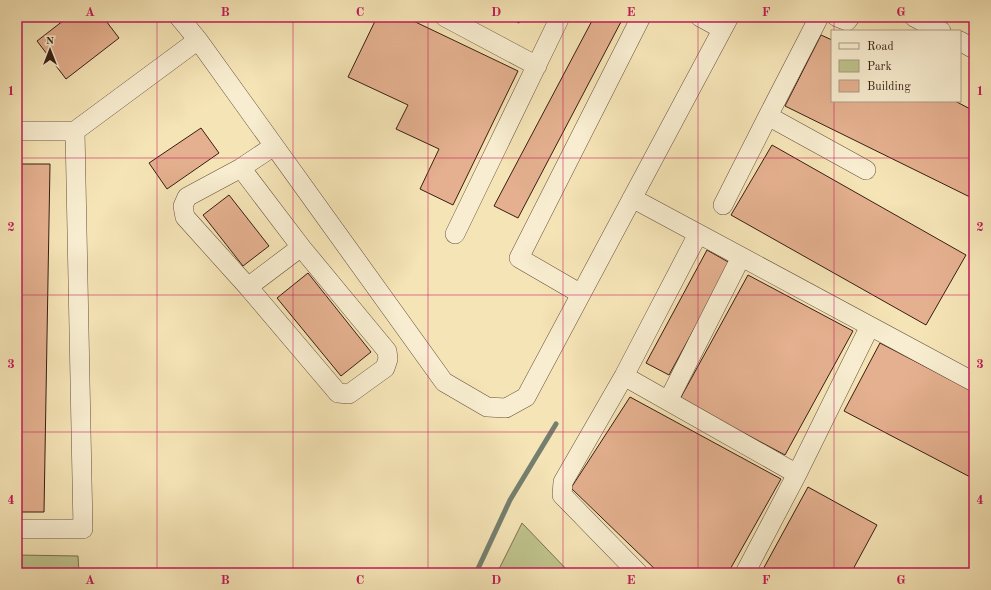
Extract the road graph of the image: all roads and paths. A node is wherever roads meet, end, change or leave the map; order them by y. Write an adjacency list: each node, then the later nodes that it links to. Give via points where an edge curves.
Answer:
1 (179, 17): 12 (street)
2 (445, 17): 15 (street)
3 (560, 17): 15 (street)
4 (641, 17): 29 (street, via 519,258)
5 (700, 17): 10 (street)
6 (819, 17): 16 (street)
7 (836, 17): 8 (street, via 847,21)
8 (850, 17)
9 (914, 17): 11 (street)
10 (726, 23): 22 (street)
11 (939, 30)
12 (198, 40): 18 (street); 19 (street)
13 (961, 42): 14 (street)
14 (974, 48)
15 (537, 66): 25 (street)
16 (768, 116): 21 (street); 23 (street)
17 (17, 131): 18 (street)
18 (75, 132): 35 (street, via 83,529)
19 (274, 146): 20 (street); 29 (street, via 444,382 487,407 506,408 526,397)
20 (241, 168): 26 (street); 28 (street, via 187,197 183,206 185,218)
21 (866, 170)
22 (632, 198): 24 (street); 29 (street)
23 (723, 205)
24 (693, 231): 27 (street); 31 (street)
25 (455, 234)
26 (301, 247): 28 (street); 28 (street, via 387,351 385,368 349,394 338,393)
27 (741, 257): 30 (street); 33 (street)
28 (248, 287)
29 (581, 294)
30 (870, 326): 32 (street); 34 (street)
31 (624, 376): 33 (street); 36 (street, via 563,482 562,495)
32 (974, 382)
33 (668, 401): 34 (street)
34 (797, 474): 37 (street)
35 (17, 529)
36 (638, 573)
37 (745, 573)

